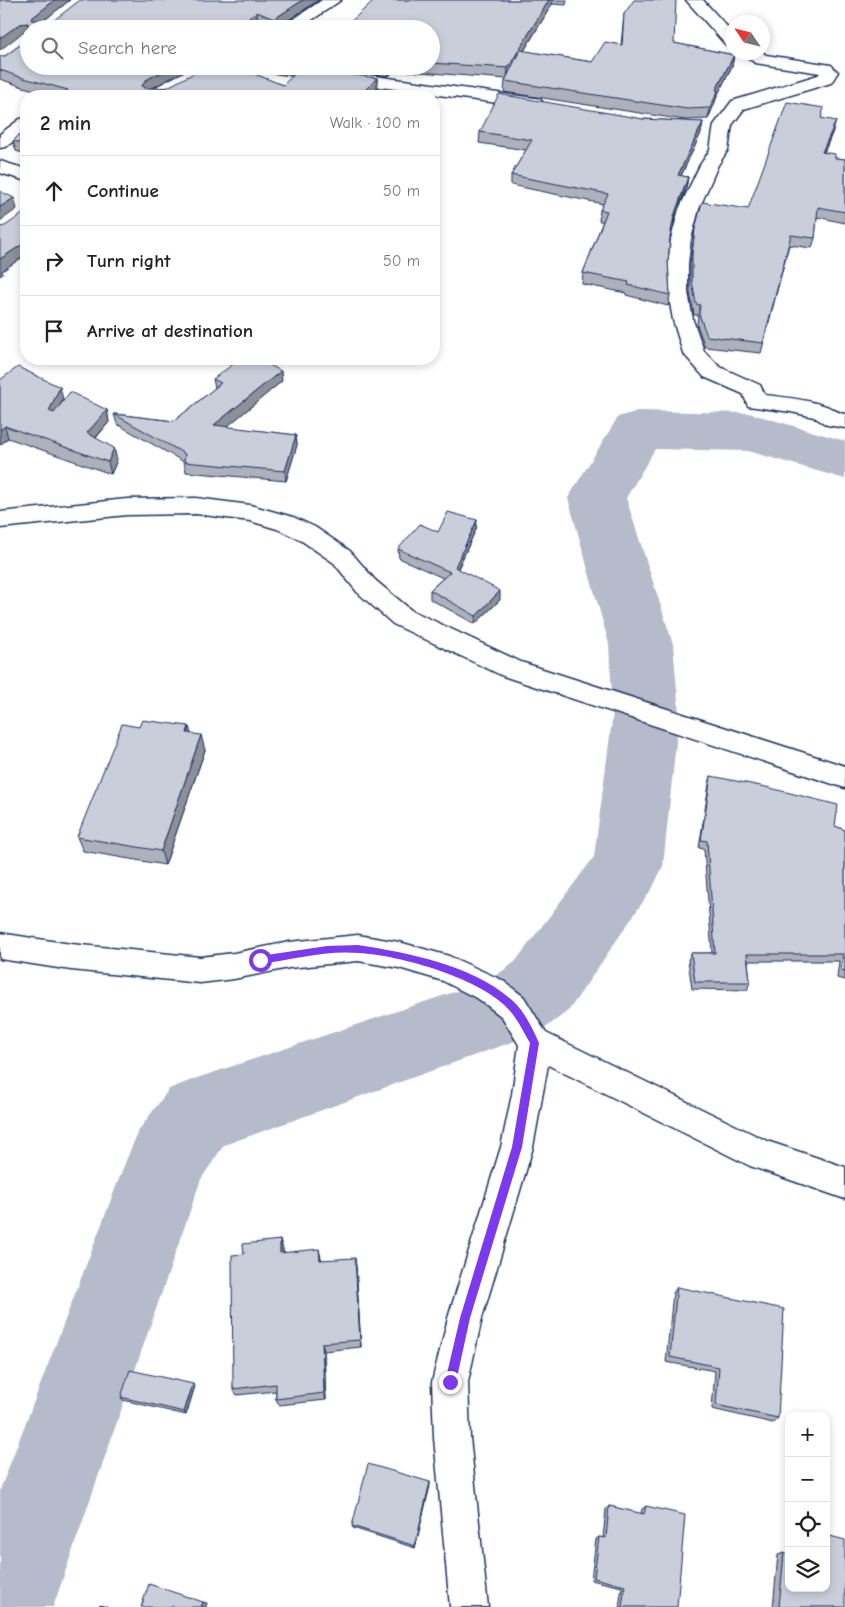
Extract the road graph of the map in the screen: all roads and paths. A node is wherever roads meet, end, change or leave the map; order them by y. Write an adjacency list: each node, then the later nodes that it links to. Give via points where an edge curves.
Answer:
1 (334, 0): 3 (street)
2 (694, 0): 4 (street)
3 (302, 20)
4 (725, 33)
5 (767, 60): 14 (street, via 829,72 825,79 738,105 714,126 719,150 689,209 679,256 678,292 683,320 694,353 712,372 752,390 756,401 794,405)
6 (327, 75): 7 (street)
7 (437, 90)
8 (440, 90): 9 (street)
9 (553, 106)
10 (20, 128): 11 (street)
11 (0, 143)
12 (0, 167): 13 (street)
13 (20, 173)
14 (845, 421)
15 (0, 520): 16 (street, via 127,507 186,506 250,513 285,523 307,533 342,558 366,586 402,617 448,640 512,669)
16 (845, 777)
17 (0, 946): 18 (street, via 137,965 200,970 327,950 358,948 399,955 449,969 491,990 513,1007)
18 (535, 1043): 19 (street, via 761,1155); 20 (street, via 517,1147 465,1318 450,1382 452,1438)
19 (845, 1183)
20 (469, 1607)

